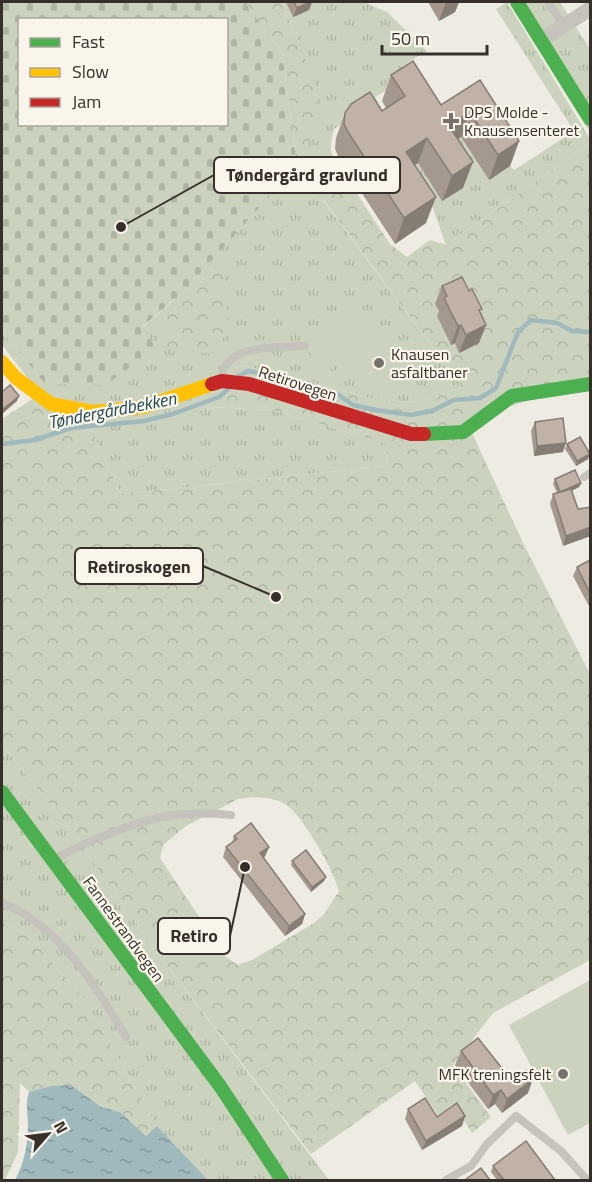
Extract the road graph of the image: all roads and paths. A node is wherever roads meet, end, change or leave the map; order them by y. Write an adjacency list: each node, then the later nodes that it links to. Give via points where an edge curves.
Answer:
1 (517, 2): 5 (main road)
2 (548, 2): 4 (lane)
3 (591, 9): 4 (street)
4 (563, 26): 5 (street)
5 (542, 40): 6 (main road)
6 (591, 119)
7 (305, 346): 9 (lane, via 252,350 227,362)
8 (2, 362): 9 (main road, Retirovegen, via 16,378 51,404 93,412 144,407)
9 (222, 381): 10 (main road, Retirovegen, via 249,384 411,434 437,435 463,432 512,396)
10 (591, 384)
11 (2, 792): 13 (main road, Fannestrandvegen)
12 (231, 815): 13 (lane, via 194,812 159,816 78,846)
13 (54, 861): 16 (main road, Fannestrandvegen)
14 (2, 903): 15 (lane, via 37,922 70,955 99,990)
15 (126, 1037)
16 (220, 1086): 17 (main road, Fannestrandvegen); 18 (main road, Fannestrandvegen)
17 (282, 1180)
18 (297, 1180)
19 (446, 1180): 20 (lane, via 471,1166 516,1116 561,1151)
20 (587, 1180)

